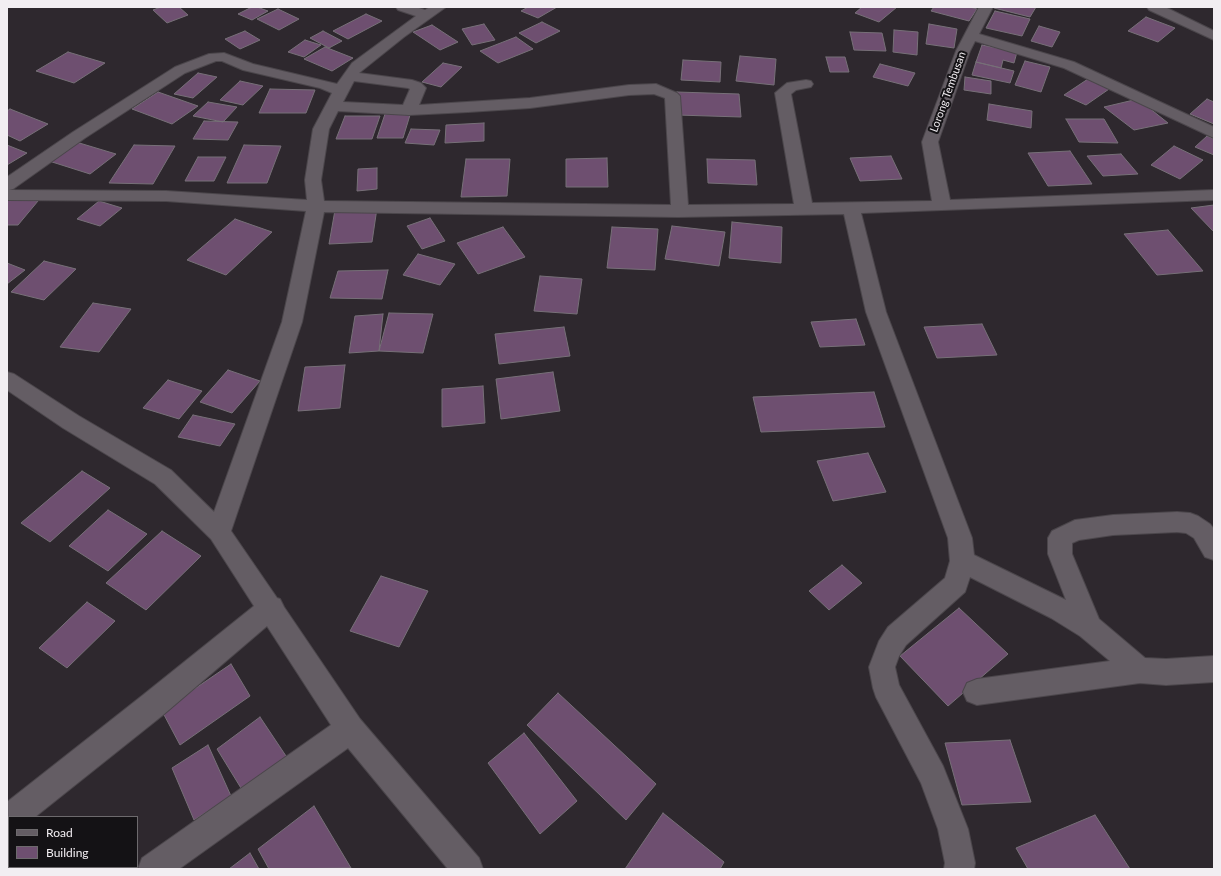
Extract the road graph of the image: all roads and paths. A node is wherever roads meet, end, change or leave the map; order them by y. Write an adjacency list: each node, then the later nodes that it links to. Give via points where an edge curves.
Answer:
1 (403, 7): 4 (street)
2 (986, 7): 5 (street, Lorong Tembusan)
3 (1154, 7): 6 (street)
4 (433, 11): 8 (street, via 357,66)
5 (971, 36): 10 (street, via 1069,65); 15 (street, Lorong Tembusan, via 963,51 930,142)
6 (1214, 36)
7 (806, 84): 17 (street, via 792,86 783,93)
8 (341, 91): 9 (street); 9 (street, via 412,84 418,88); 11 (street, via 248,67 224,57 214,57 180,70); 14 (street, via 321,130 313,180)
9 (409, 110): 18 (street, via 530,103 656,89 672,96 680,202)
10 (1214, 133)
11 (7, 185)
12 (7, 195): 14 (street, via 166,196)
13 (1214, 195): 15 (street)
14 (316, 206): 18 (street); 20 (street, via 292,322)
15 (942, 206): 16 (street)
16 (851, 208): 17 (street); 22 (street, via 876,312 960,538)
17 (804, 209): 18 (street)
18 (678, 211)
19 (7, 380): 20 (street, via 163,477)
20 (219, 532): 23 (street)
21 (1214, 549): 24 (street, via 1202,531 1190,523 1177,522 1113,525 1076,530 1060,538 1060,554)
22 (962, 561): 24 (street); 32 (street, via 956,584 897,636 888,650 882,667 886,688 933,776 953,829)
23 (271, 607): 28 (street); 29 (street, via 154,705)
24 (1089, 627): 26 (street)
25 (1214, 669): 26 (street, via 1166,672)
26 (1140, 670): 27 (street)
27 (977, 692)
28 (350, 728): 30 (street); 31 (street)
29 (13, 816)
30 (153, 869)
31 (468, 869)
32 (959, 869)

